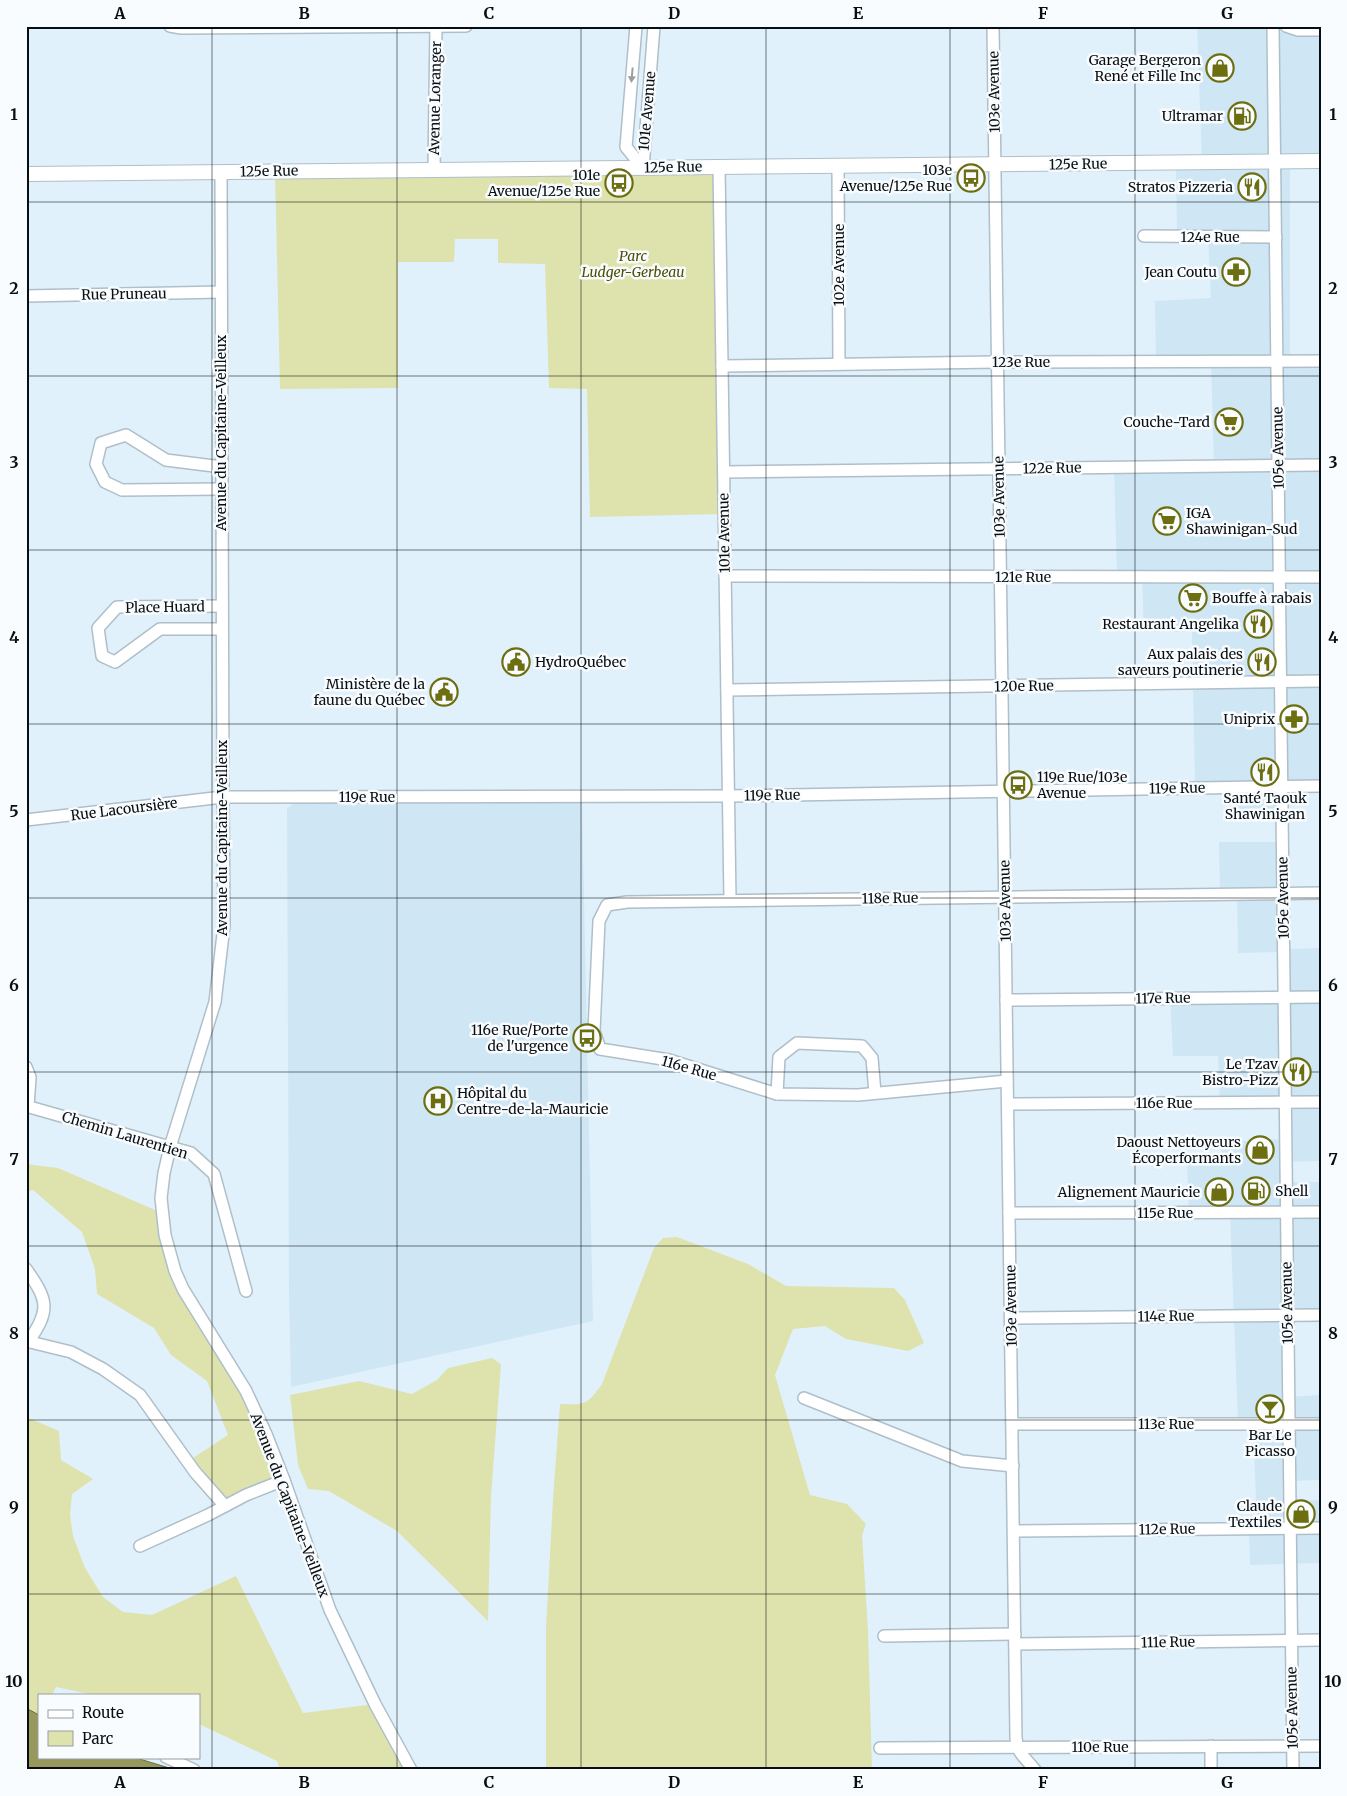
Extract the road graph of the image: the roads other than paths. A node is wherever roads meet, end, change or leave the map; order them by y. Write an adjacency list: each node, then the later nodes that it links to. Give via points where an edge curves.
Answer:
1 (170, 26): 2 (street)
2 (436, 26): 3 (street); 16 (street, Avenue Loranger)
3 (466, 26)
4 (636, 26): 15 (street, 101e Avenue, one-way to 15, via 626,147)
5 (654, 26): 15 (street, 101e Avenue)
6 (993, 26): 12 (street, 103e Avenue)
7 (1273, 26): 11 (street, 105e Avenue)
8 (1286, 26): 9 (street, via 1298,30)
9 (1321, 30)
10 (1321, 161): 11 (main road, 125e Rue)
11 (1275, 162): 12 (main road, 125e Rue); 20 (street, 105e Avenue)
12 (994, 164): 14 (main road, 125e Rue); 23 (street, 103e Avenue)
13 (719, 166): 14 (main road, 125e Rue); 15 (main road, 125e Rue); 27 (street, 101e Avenue)
14 (838, 166): 26 (street, 102e Avenue)
15 (643, 168): 16 (main road, 125e Rue)
16 (434, 170): 17 (main road, 125e Rue)
17 (221, 172): 18 (main road, 125e Rue); 21 (street, Avenue du Capitaine-Veilleux)
18 (26, 174)
19 (1144, 236): 20 (street, 124e Rue)
20 (1276, 237): 24 (street, 105e Avenue)
21 (221, 292): 22 (street, Rue Pruneau); 30 (street, Avenue du Capitaine-Veilleux)
22 (26, 296)
23 (997, 362): 24 (street, 123e Rue); 26 (street, 123e Rue); 31 (street, 103e Avenue)
24 (1277, 362): 25 (street, 123e Rue); 28 (street, 105e Avenue)
25 (1321, 362)
26 (839, 364): 27 (street, 123e Rue)
27 (722, 366): 32 (street, 101e Avenue)
28 (1278, 465): 29 (street, 122e Rue); 31 (street, 122e Rue); 36 (street, 105e Avenue)
29 (1321, 465)
30 (222, 467): 33 (street, Avenue du Capitaine-Veilleux); 33 (street, via 166,460 126,435 101,444 96,464 105,482 122,490)
31 (999, 468): 32 (street, 122e Rue); 35 (street, 103e Avenue)
32 (724, 472): 34 (street, 101e Avenue)
33 (222, 488): 38 (street, Avenue du Capitaine-Veilleux)
34 (725, 576): 35 (street, 121e Rue); 43 (street, 101e Avenue)
35 (1000, 577): 36 (street, 121e Rue); 42 (street, 103e Avenue)
36 (1279, 577): 37 (street, 121e Rue); 41 (street, 105e Avenue)
37 (1321, 577)
38 (222, 606): 39 (street, Avenue du Capitaine-Veilleux); 39 (street, Place Huard, via 117,607 98,628 102,656 115,662 160,629)
39 (222, 629): 48 (street, Avenue du Capitaine-Veilleux)
40 (1321, 681): 41 (street, 120e Rue)
41 (1281, 682): 42 (street, 120e Rue); 44 (street, 105e Avenue)
42 (1002, 686): 43 (street, 120e Rue); 46 (street, 103e Avenue)
43 (727, 690): 47 (street, 101e Avenue)
44 (1282, 786): 45 (street, 119e Rue); 46 (street, 119e Rue); 50 (street, 105e Avenue)
45 (1321, 786)
46 (1003, 791): 47 (street, 119e Rue); 52 (street, 103e Avenue)
47 (728, 796): 48 (street, 119e Rue); 53 (street, 101e Avenue)
48 (222, 797): 49 (street, Rue Lacoursière); 66 (street, Avenue du Capitaine-Veilleux, via 224,926 215,1002)
49 (26, 820)
50 (1283, 893): 51 (street, 118e Rue); 52 (street, 118e Rue); 54 (street, 105e Avenue)
51 (1321, 893)
52 (1005, 897): 53 (street, 118e Rue); 56 (street, 103e Avenue)
53 (730, 900): 57 (street, 118e Rue, via 607,905 599,921 594,1031)
54 (1284, 997): 55 (street, 117e Rue); 56 (street, 117e Rue); 62 (street, 105e Avenue)
55 (1321, 997)
56 (1006, 1000): 59 (street, 103e Avenue)
57 (600, 1049): 61 (street, 116e Rue, via 669,1060)
58 (26, 1067): 65 (street, Chemin Laurentien, via 30,1077)
59 (1007, 1081): 60 (street, 116e Rue); 64 (street, 103e Avenue)
60 (875, 1093): 61 (street, 116e Rue); 61 (street, via 872,1058 862,1046 797,1043 779,1056)
61 (777, 1094)
62 (1285, 1102): 63 (street, 116e Rue); 64 (street, 116e Rue); 69 (street, 105e Avenue)
63 (1321, 1102)
64 (1008, 1104): 68 (street, 103e Avenue)
65 (27, 1107): 66 (street, Chemin Laurentien)
66 (170, 1147): 71 (street, Chemin Laurentien, via 191,1153 214,1174); 81 (street, Avenue du Capitaine-Veilleux, via 161,1198 164,1235 175,1271 246,1391)
67 (1321, 1212): 69 (street, 115e Rue)
68 (1009, 1213): 69 (street, 115e Rue); 74 (street, 103e Avenue)
69 (1286, 1213): 72 (street, 105e Avenue)
70 (26, 1269): 75 (street, via 41,1290 44,1311 39,1327)
71 (246, 1291)
72 (1287, 1315): 73 (street, 114e Rue); 74 (street, 114e Rue); 78 (street, 105e Avenue)
73 (1321, 1315)
74 (1011, 1318): 77 (street, 103e Avenue)
75 (27, 1342): 82 (street, via 70,1352 103,1369 140,1395 195,1472)
76 (804, 1398): 80 (street, via 962,1461)
77 (1012, 1424): 78 (street, 113e Rue); 80 (street, 103e Avenue)
78 (1288, 1424): 79 (street, 113e Rue); 83 (street, 105e Avenue)
79 (1321, 1424)
80 (1013, 1466): 85 (street, 103e Avenue)
81 (284, 1480): 82 (street); 98 (street, Avenue du Capitaine-Veilleux, via 330,1610 374,1704)
82 (225, 1506): 86 (street)
83 (1290, 1528): 84 (street, 112e Rue); 85 (street, 112e Rue); 89 (street, 105e Avenue)
84 (1321, 1528)
85 (1014, 1531): 88 (street, 103e Avenue)
86 (140, 1546)
87 (884, 1636): 88 (street, 111e Rue)
88 (1015, 1639): 89 (street, 111e Rue); 94 (street, 103e Avenue)
89 (1291, 1640): 90 (street, 111e Rue); 92 (street, 105e Avenue)
90 (1321, 1640)
91 (1211, 1746): 92 (street, 110e Rue); 94 (street, 110e Rue); 100 (street)
92 (1293, 1746): 93 (street, 110e Rue); 101 (street, 105e Avenue)
93 (1321, 1746)
94 (1017, 1747): 95 (street, 110e Rue); 99 (street)
95 (880, 1748)
96 (168, 1758): 97 (street)
97 (194, 1770)
98 (411, 1770)
99 (1036, 1770)
100 (1211, 1770)
101 (1293, 1770)

